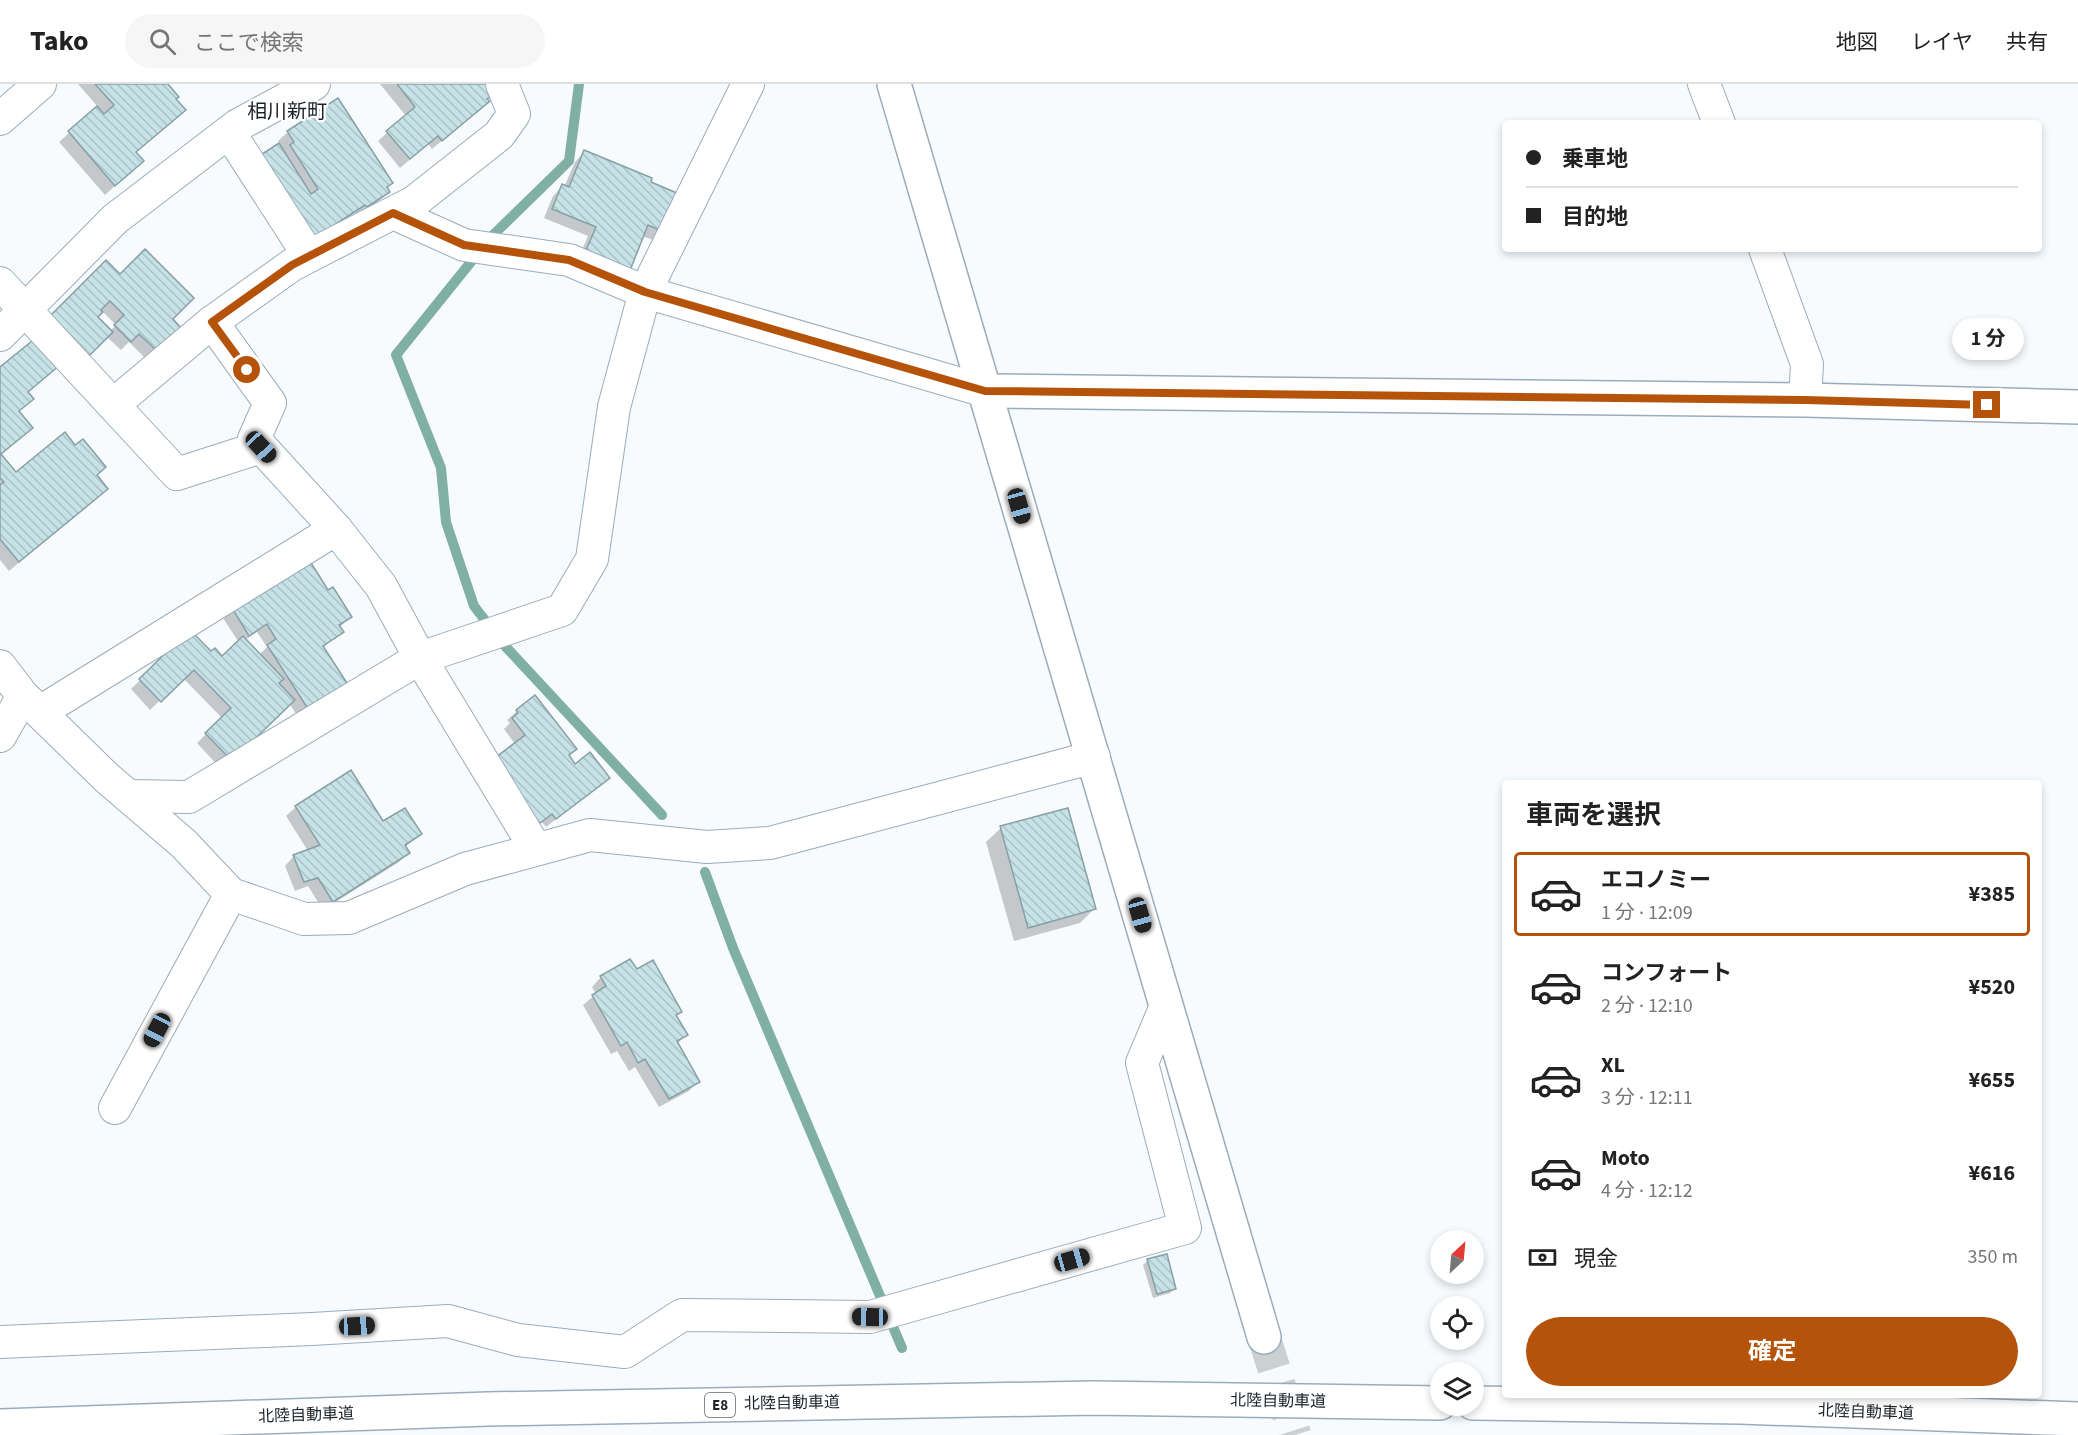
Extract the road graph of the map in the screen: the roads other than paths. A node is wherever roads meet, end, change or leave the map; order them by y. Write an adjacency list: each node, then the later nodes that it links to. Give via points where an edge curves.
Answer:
1 (40, 84): 7 (street)
2 (314, 84): 9 (street)
3 (502, 84): 10 (street, via 514,114 499,135 414,202)
4 (748, 84): 14 (street)
5 (894, 84): 18 (main road)
6 (1704, 84): 8 (street)
7 (0, 119)
8 (1718, 120)
9 (229, 132): 12 (street); 15 (street, via 115,219)
10 (393, 213): 12 (street); 14 (street, via 464,245 569,260)
11 (1766, 252): 19 (street, via 1807,364)
12 (309, 256): 16 (street)
13 (0, 283): 15 (street)
14 (645, 292): 18 (street); 24 (street, via 614,407 592,559 562,610)
15 (25, 310): 17 (street); 20 (street)
16 (212, 322): 20 (street); 22 (street, via 270,403 254,439)
17 (0, 335)
18 (985, 391): 19 (main road); 28 (main road)
19 (1805, 400): 21 (main road)
20 (113, 405): 22 (street, via 177,474)
21 (2078, 407)
22 (261, 447): 23 (street)
23 (336, 529): 24 (street, via 381,586); 26 (street)
24 (420, 658): 29 (street, via 189,796); 30 (street)
25 (0, 666): 26 (street)
26 (31, 704): 27 (street); 29 (street)
27 (0, 736)
28 (1094, 757): 30 (street, via 770,843 706,847 590,835); 32 (main road)
29 (128, 796): 31 (street, via 184,844)
30 (536, 849): 31 (street, via 465,868 349,918 304,919)
31 (231, 894): 33 (street)
32 (1166, 1006): 34 (main road); 35 (street, via 1142,1063 1185,1228 870,1317 682,1315 625,1352 518,1340 448,1321)
33 (115, 1108)
34 (1264, 1337)
35 (0, 1342)
36 (1430, 1403): 39 (main road, 北陸自動車道 / E8, via 1093,1398 488,1409)
37 (1484, 1403): 38 (main road, 北陸自動車道)
38 (2078, 1419)
39 (0, 1426)

